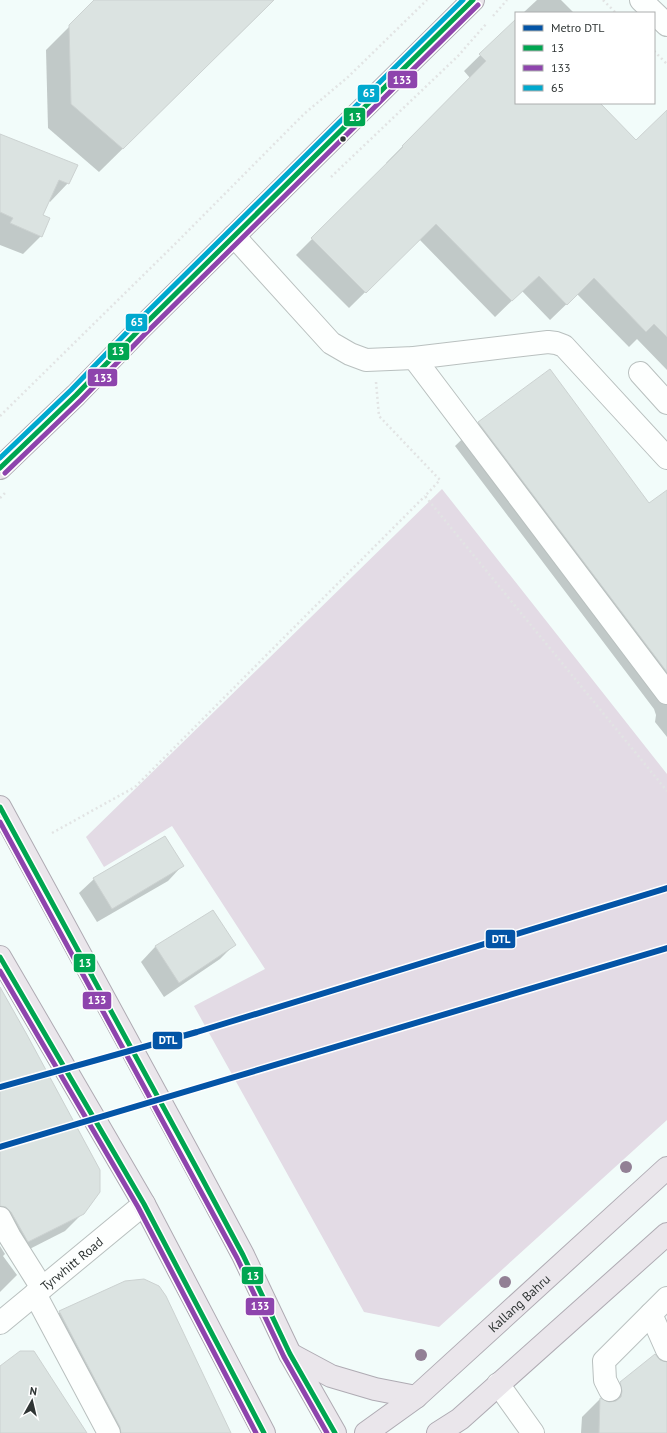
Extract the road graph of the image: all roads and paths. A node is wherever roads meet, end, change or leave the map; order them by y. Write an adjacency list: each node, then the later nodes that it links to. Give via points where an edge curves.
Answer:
1 (427, 0): 16 (path, via 348,77 304,114)
2 (473, 0): 11 (main road)
3 (603, 0): 5 (path)
4 (641, 0): 6 (street)
5 (615, 12)
6 (653, 12)
7 (655, 14): 8 (street)
8 (667, 26)
9 (655, 52): 10 (path)
10 (667, 64)
11 (234, 236): 13 (street, via 331,343 350,354); 18 (main road)
12 (414, 358): 13 (street); 17 (street, via 548,342 564,346); 20 (street)
13 (374, 360): 19 (path, via 379,416 440,480)
14 (640, 373): 15 (street)
15 (667, 403)
16 (0, 416)
17 (667, 458)
18 (0, 468)
19 (425, 496): 21 (path); 23 (path, via 135,786)
20 (667, 694)
21 (667, 791)
22 (0, 807): 34 (main road, via 243,1255)
23 (52, 833)
24 (0, 957): 26 (main road)
25 (667, 1168): 37 (main road, Kallang Bahru)
26 (144, 1204): 29 (street, Tyrwhitt Road); 40 (main road)
27 (0, 1218): 29 (street)
28 (667, 1234): 35 (main road)
29 (39, 1291): 32 (street, Tyrwhitt Road); 39 (street)
30 (667, 1298): 31 (street)
31 (651, 1314): 33 (street); 36 (street, via 604,1361 605,1380)
32 (0, 1323)
33 (667, 1350)
34 (290, 1354): 37 (main road, via 331,1376); 41 (main road)
35 (498, 1384): 38 (main road); 44 (street)
36 (610, 1390)
37 (416, 1398): 42 (main road, Kallang Bahru)
38 (456, 1426): 43 (main road)
39 (109, 1433)
40 (264, 1433)
41 (335, 1433)
42 (366, 1433)
43 (438, 1433)
44 (533, 1433)

